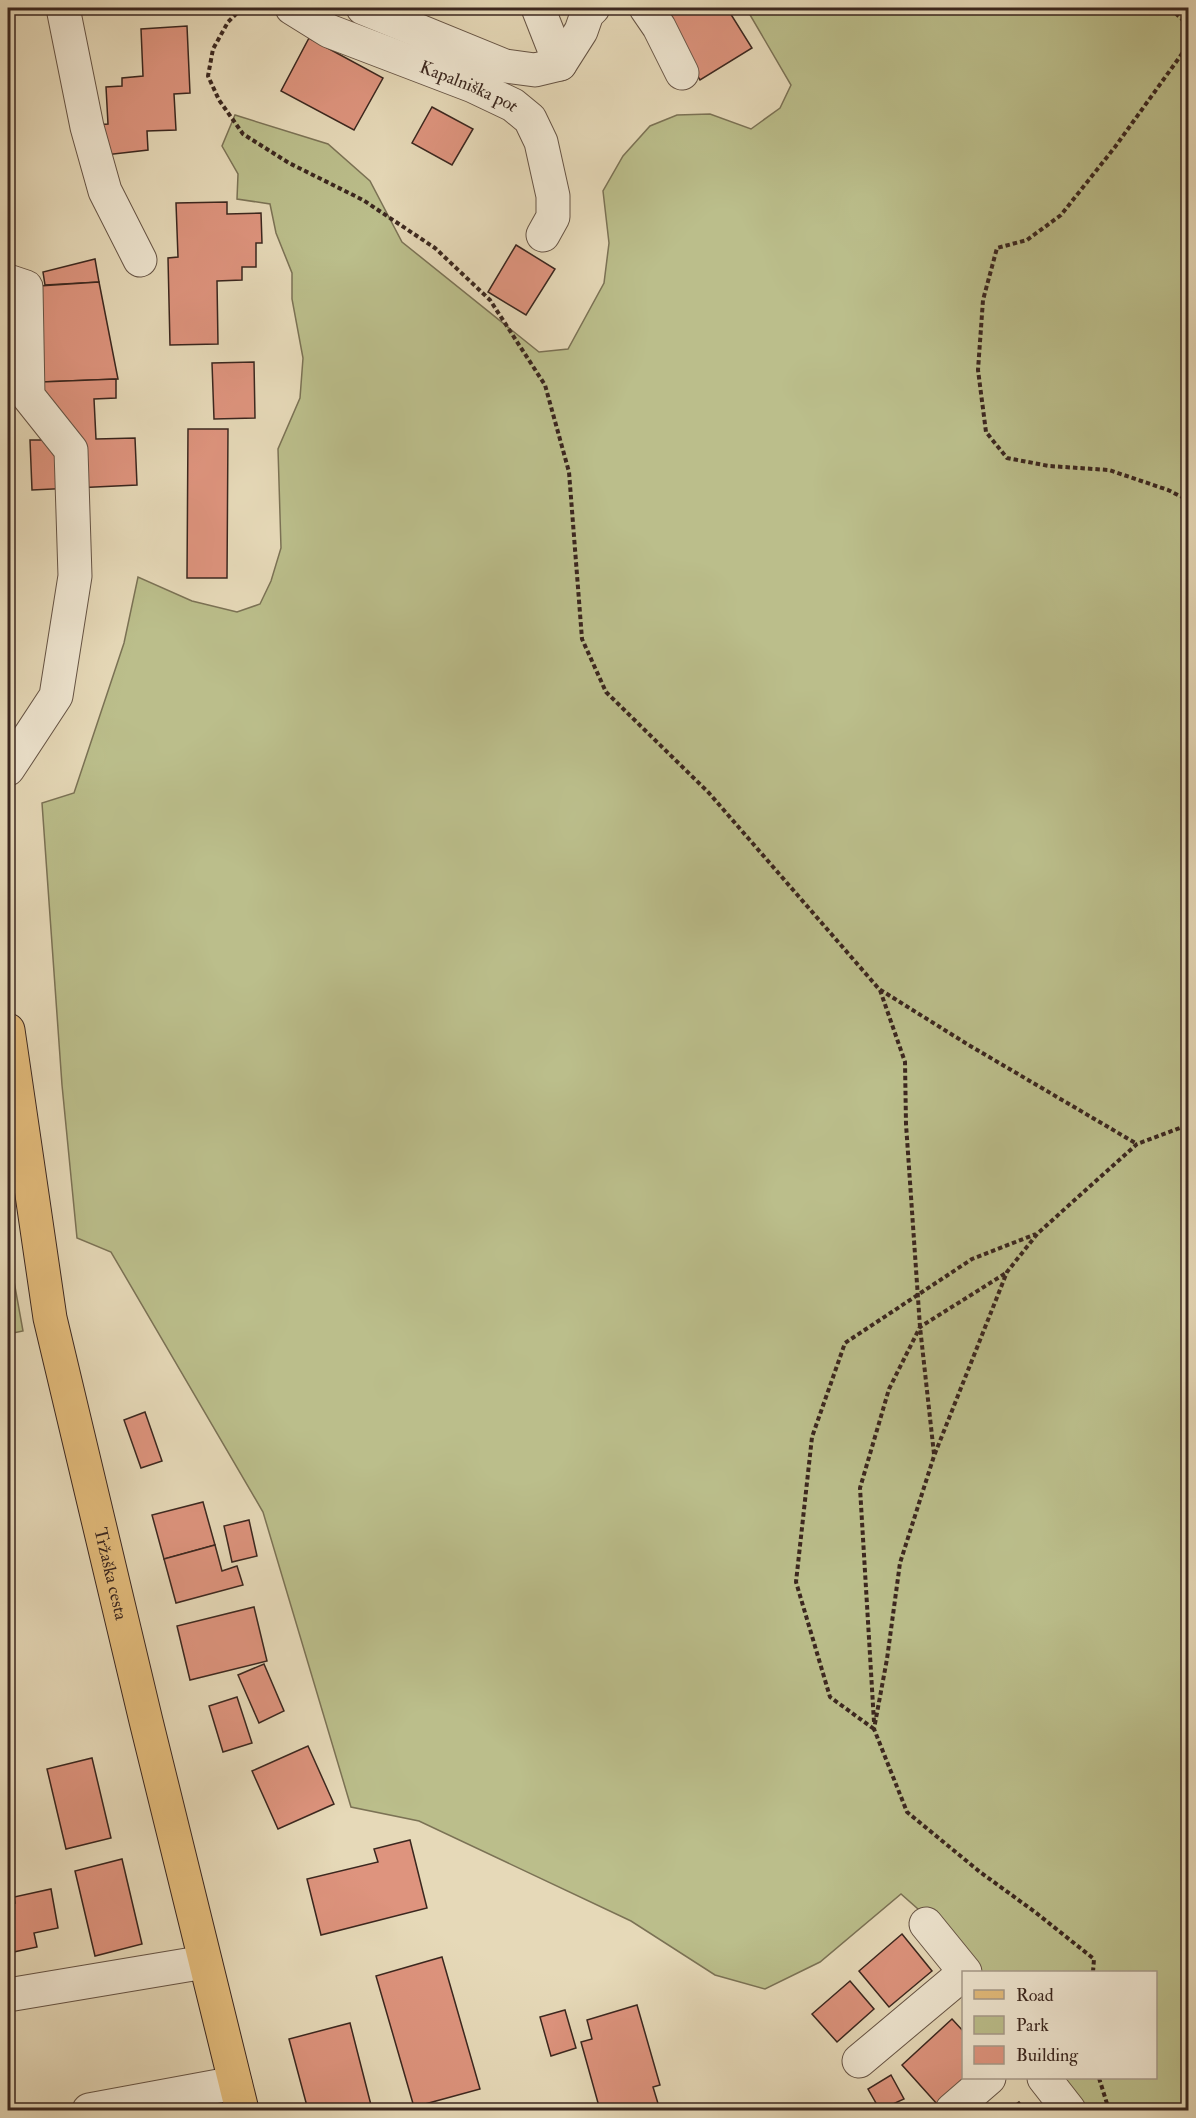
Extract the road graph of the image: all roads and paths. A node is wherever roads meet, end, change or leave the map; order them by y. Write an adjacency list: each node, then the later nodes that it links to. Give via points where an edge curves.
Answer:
1 (63, 8): 12 (street, via 87,127 105,191)
2 (242, 8): 16 (path, via 228,22 213,49 208,76 219,100 243,134 289,163 363,200 426,242 490,300 545,385 569,472 582,639 606,692 709,793)
3 (292, 8): 11 (street, Kapalniška pot, via 328,31 473,86 513,105 530,119 541,142 553,196 553,217)
4 (363, 8): 9 (street, Kapalniška pot, via 505,66 535,70)
5 (538, 8): 9 (street)
6 (646, 8): 10 (street)
7 (1170, 8): 14 (path, via 1186,22 1184,51 1061,215 1027,240 997,248 983,300 978,370 986,432 1007,458 1049,466 1109,470)
8 (588, 10): 9 (street, via 581,31)
9 (560, 64)
10 (682, 73)
11 (543, 235)
12 (140, 260)
13 (8, 281): 15 (street, via 26,287 28,396 71,450 75,576 56,696)
14 (1188, 500)
15 (8, 769)
16 (880, 990): 19 (path); 22 (path, via 905,1062)
17 (8, 1030): 26 (main road, Tržaška cesta, via 50,1318)
18 (1188, 1125): 19 (path)
19 (1137, 1144): 20 (path)
20 (1038, 1233): 21 (path); 24 (path, via 972,1259 845,1342 812,1437 796,1582 830,1697)
21 (1008, 1272): 22 (path); 23 (path)
22 (920, 1327): 23 (path); 24 (path, via 889,1389 860,1488)
23 (934, 1456): 24 (path, via 900,1563)
24 (874, 1729): 28 (path, via 907,1812 1094,1959)
25 (926, 1924): 27 (street)
26 (205, 1962): 30 (street); 35 (main road, Tržaška cesta)
27 (963, 1971)
28 (1093, 1971)
29 (962, 1974): 31 (street)
30 (8, 1995)
31 (859, 2061)
32 (988, 2079): 37 (street)
33 (1045, 2079): 38 (street)
34 (1100, 2079): 39 (path)
35 (239, 2097): 36 (street)
36 (89, 2110)
37 (952, 2110)
38 (1069, 2110)
39 (1108, 2110)

